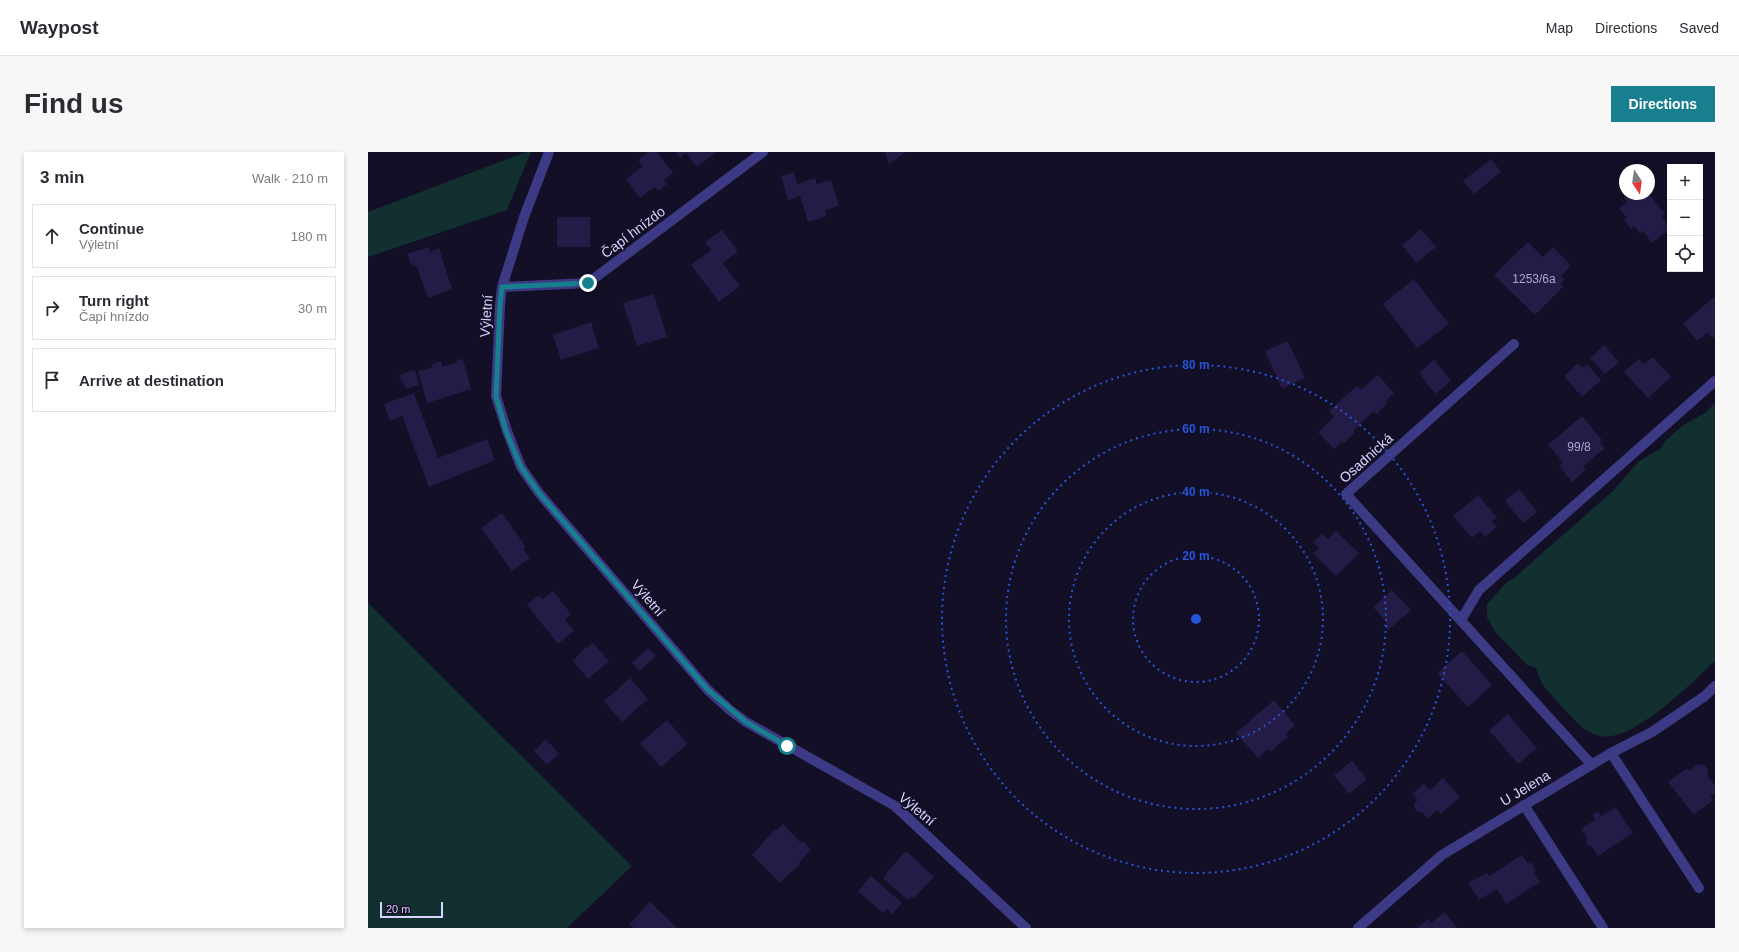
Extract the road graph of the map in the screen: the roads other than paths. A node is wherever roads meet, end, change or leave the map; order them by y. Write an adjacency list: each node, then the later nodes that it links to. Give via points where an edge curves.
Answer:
1 (549, 152): 3 (street, Výletní, via 524,217)
2 (763, 152): 3 (street, Čapí hnízdo, via 588,283)
3 (502, 287): 12 (street, Výletní, via 496,396 506,431 521,467 539,493 703,684 724,705 746,722 895,806)
4 (1514, 344): 6 (street, Osadnická, via 1346,494)
5 (1715, 382): 6 (street, via 1479,590)
6 (1461, 620): 9 (street, Osadnická)
7 (1715, 686): 8 (street, U Jelena, via 1705,696 1652,732)
8 (1610, 753): 9 (street, U Jelena); 11 (street)
9 (1592, 765): 10 (street, U Jelena)
10 (1524, 805): 13 (street, U Jelena, via 1442,855); 14 (street)
11 (1699, 888)
12 (1026, 928)
13 (1358, 928)
14 (1603, 928)

